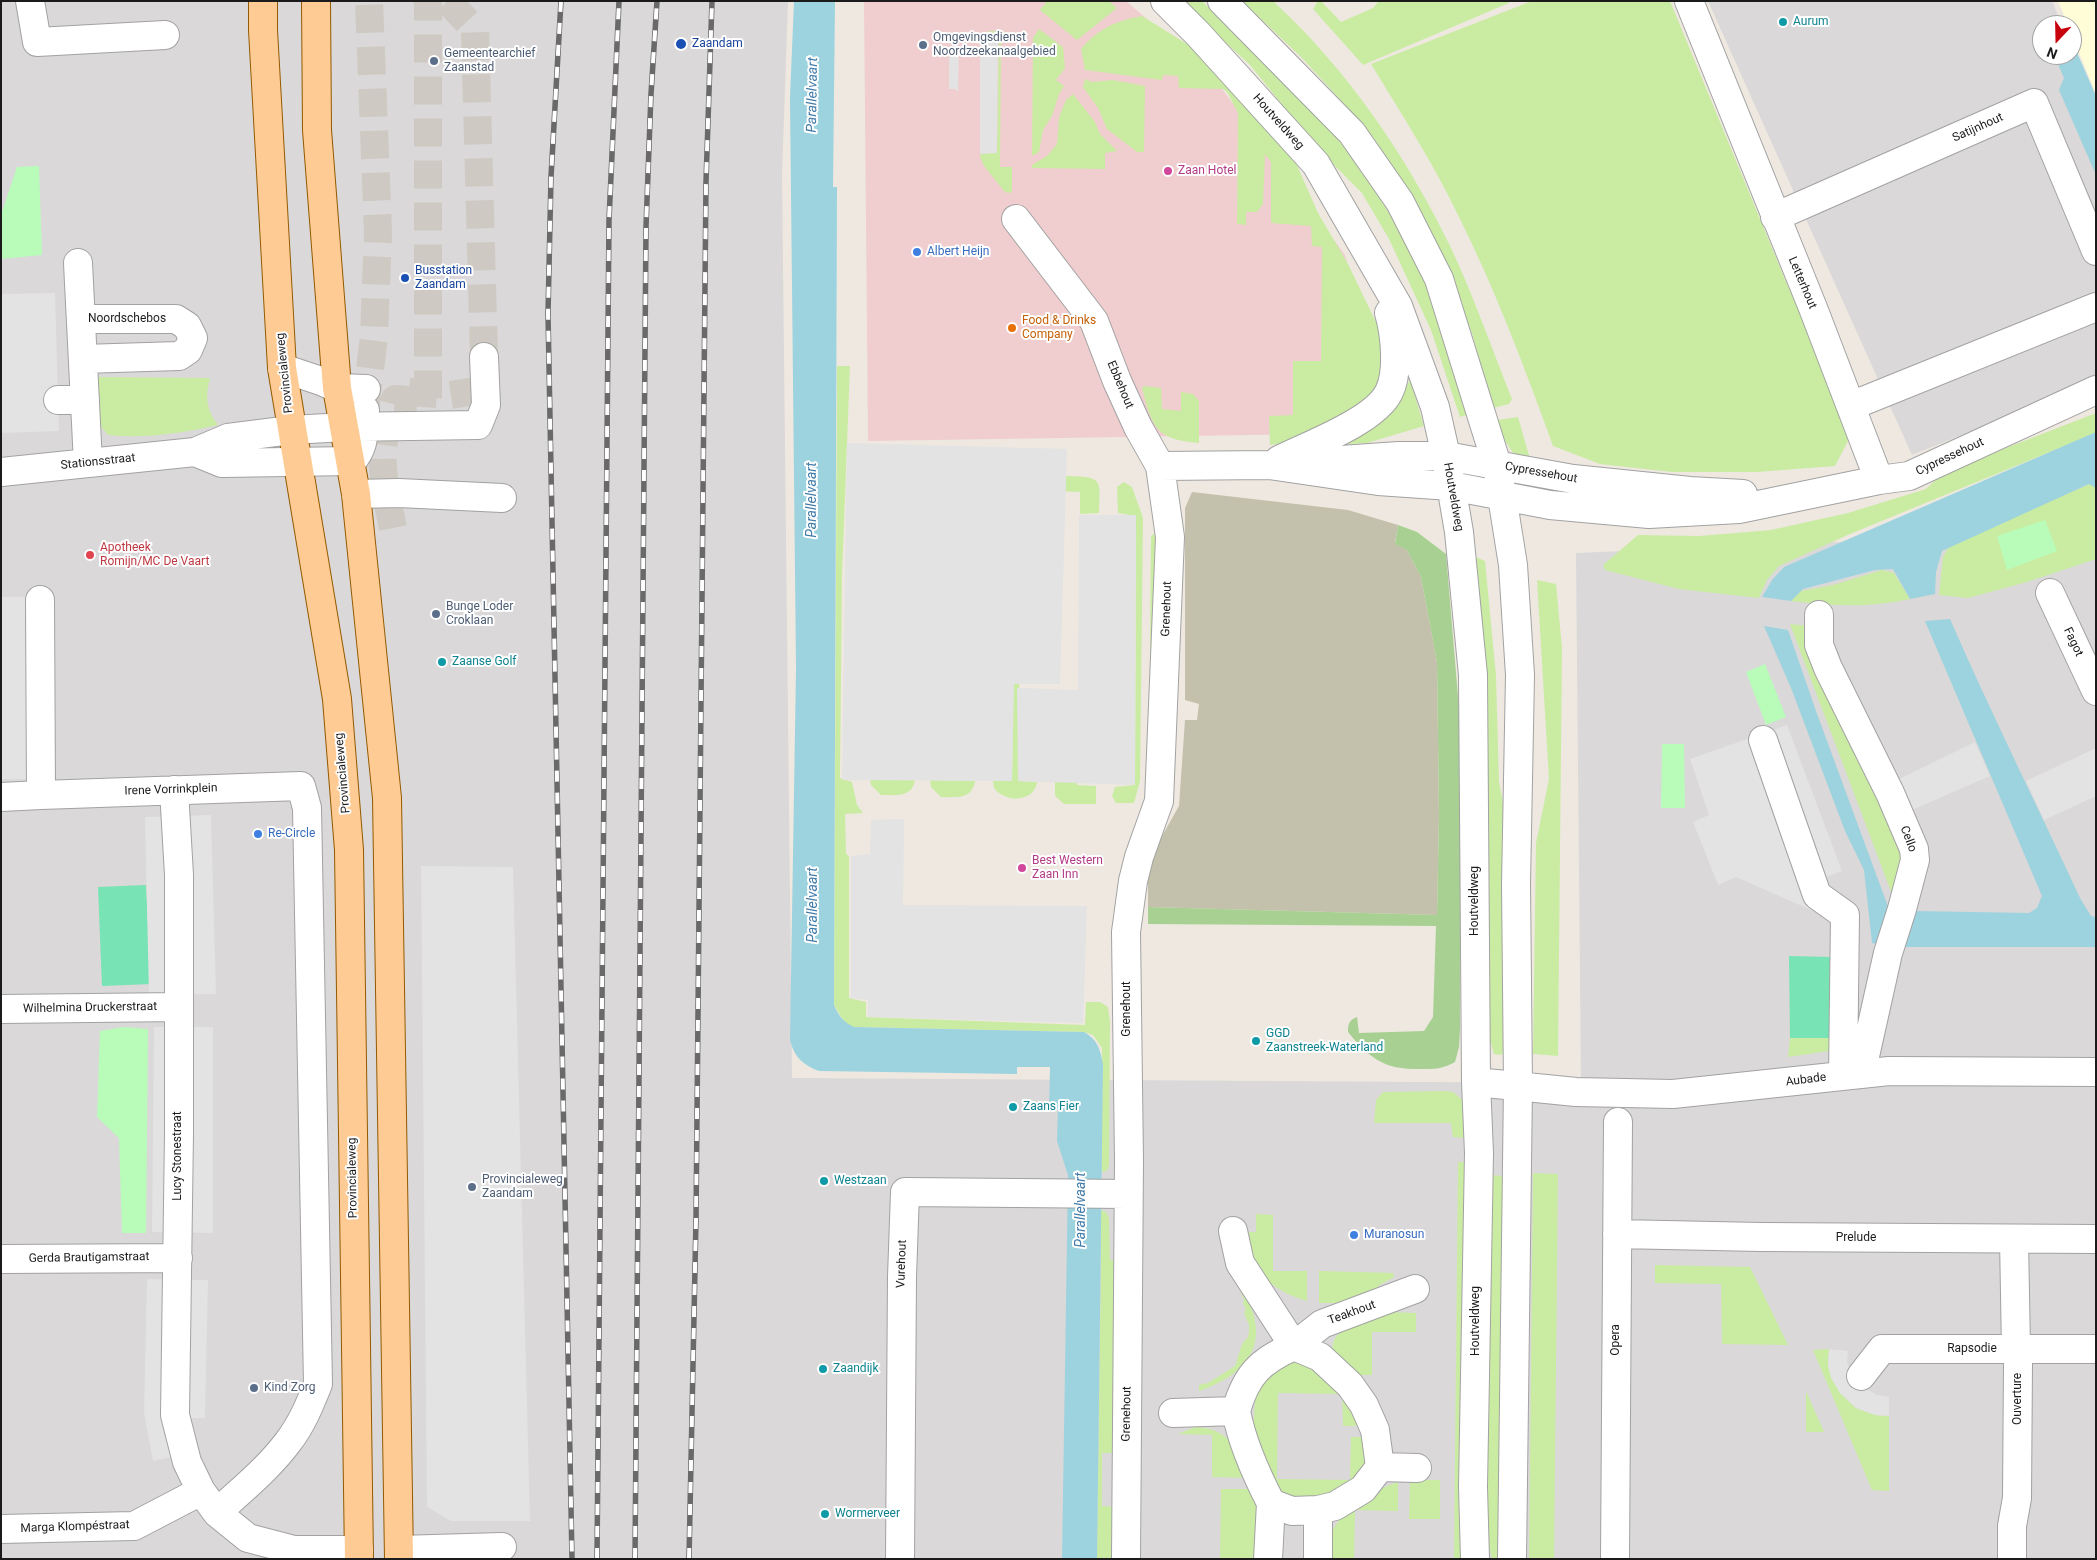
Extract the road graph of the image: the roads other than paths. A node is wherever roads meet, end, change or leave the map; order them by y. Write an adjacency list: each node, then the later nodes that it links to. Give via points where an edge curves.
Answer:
1 (30, 1): 7 (street, via 37,42)
2 (263, 1): 17 (main road, Provincialeweg)
3 (316, 1): 18 (main road, via 317,130)
4 (1164, 1): 12 (street, Houtveldweg, via 1316,164)
5 (1222, 1): 31 (street, via 1352,133 1400,202 1439,279)
6 (1689, 1): 8 (street, Letterhout)
7 (165, 35)
8 (1775, 217): 10 (street, Satijnhout, via 2034,103); 22 (street, Letterhout)
9 (1016, 219): 32 (street, Ebbehout, via 1094,321 1138,427)
10 (2096, 251)
11 (78, 263): 14 (street, Noordschebos)
12 (1380, 272): 26 (street, Houtveldweg, via 1398,306 1436,407); 30 (street, via 1391,321 1394,356 1395,376 1389,393 1375,410 1347,428)
13 (2096, 307): 22 (street)
14 (81, 319): 16 (street, Noordschebos); 16 (street, Noordschebos, via 176,319 187,326 193,338 188,350 179,356)
15 (484, 357): 23 (street, via 486,405 478,425)
16 (83, 359): 21 (street, Noordschebos)
17 (282, 368): 18 (street); 24 (main road, Provincialeweg)
18 (337, 388): 23 (main road); 23 (street)
19 (2096, 390): 34 (street, Cypressehout, via 1909,476)
20 (58, 400): 21 (street)
21 (85, 400): 29 (street, Noordschebos)
22 (1850, 406): 34 (street, Letterhout)
23 (360, 413): 24 (street, Stationsstraat); 27 (main road)
24 (291, 430): 25 (street, Stationsstraat, via 228,438); 28 (main road, Provincialeweg)
25 (195, 452): 28 (street, Stationsstraat, via 222,463); 29 (street, Stationsstraat)
26 (1446, 456): 30 (street); 31 (street); 35 (street, Houtveldweg)
27 (352, 461): 28 (street, Stationsstraat); 36 (main road)
28 (298, 463): 76 (main road, Provincialeweg, via 337,699 349,850)
29 (88, 464): 33 (street, Stationsstraat)
30 (1269, 465): 32 (street); 35 (street, via 1378,481)
31 (1496, 465): 37 (street); 39 (street, Cypressehout, via 1583,480)
32 (1160, 466): 55 (street, Grenehout, via 1170,537 1159,801 1139,857 1126,932)
33 (1, 472)
34 (1879, 480): 39 (street, Cypressehout)
35 (1451, 486): 37 (street); 52 (street, Houtveldweg, via 1459,532 1473,675)
36 (356, 494): 38 (street, via 399,492); 77 (main road, via 387,798)
37 (1502, 497): 39 (street, Cypressehout, via 1550,505 1655,514 1740,509); 53 (street, via 1513,566 1520,675 1516,884)
38 (502, 498)
39 (1795, 498)
40 (2050, 593): 43 (street, Fagot)
41 (40, 600): 46 (street)
42 (1819, 615): 51 (street, Cello, via 1819,645 1828,668 1890,793 1914,849 1915,860)
43 (2096, 691)
44 (1763, 740): 51 (street, via 1816,895 1845,915)
45 (174, 790): 46 (street, Irene Vorrinkplein); 48 (street, Lucy Stonestraat); 71 (street, Irene Vorrinkplein, via 301,786 307,808 318,1384 289,1442 270,1463)
46 (41, 795): 47 (street, Irene Vorrinkplein)
47 (1, 797)
48 (179, 1007): 49 (street, Wilhelmina Druckerstraat); 60 (street, Lucy Stonestraat)
49 (1, 1009)
50 (2096, 1072): 51 (street, Aubade, via 1889,1071)
51 (1852, 1075): 53 (street, Aubade, via 1673,1094 1576,1092)
52 (1476, 1082): 53 (street); 82 (street, Houtveldweg, via 1479,1152 1473,1487)
53 (1518, 1085): 83 (street)
54 (1618, 1122): 57 (street, Opera)
55 (1119, 1193): 78 (street, Vurehout, via 905,1192); 79 (street, Grenehout)
56 (1233, 1231): 63 (street, via 1240,1263)
57 (1617, 1234): 58 (street, Prelude); 84 (street, Opera)
58 (2014, 1239): 59 (street, Prelude); 64 (street, Ouverture)
59 (2096, 1240)
60 (178, 1258): 61 (street, Gerda Brautigamstraat); 71 (street, Lucy Stonestraat, via 175,1415 187,1462)
61 (1, 1259)
62 (1415, 1289): 63 (street, Teakhout, via 1322,1324)
63 (1294, 1346): 67 (street, Teakhout, via 1258,1366 1247,1381); 69 (street, via 1320,1357 1350,1385 1375,1430)
64 (2016, 1349): 65 (street, Rapsodie); 66 (street, Rapsodie, via 1882,1349); 85 (street, Ouverture, via 2017,1498 2012,1526)
65 (2096, 1349)
66 (1861, 1376)
67 (1236, 1411): 68 (street); 72 (street, via 1240,1432)
68 (1173, 1413)
69 (1380, 1467): 70 (street); 73 (street, via 1363,1489 1336,1506)
70 (1417, 1468)
71 (209, 1502): 74 (street, Marga Klompéstraat, via 134,1526); 76 (street, via 248,1538 294,1550)
72 (1271, 1503): 73 (street, via 1292,1511); 80 (street)
73 (1318, 1510): 81 (street)
74 (1, 1529)
75 (502, 1547): 77 (street)
76 (359, 1554): 77 (main road)
77 (399, 1554)
78 (900, 1559)
79 (1126, 1559)
80 (1268, 1559)
81 (1318, 1559)
82 (1475, 1559)
83 (1512, 1559)
84 (1615, 1559)
85 (2012, 1559)

